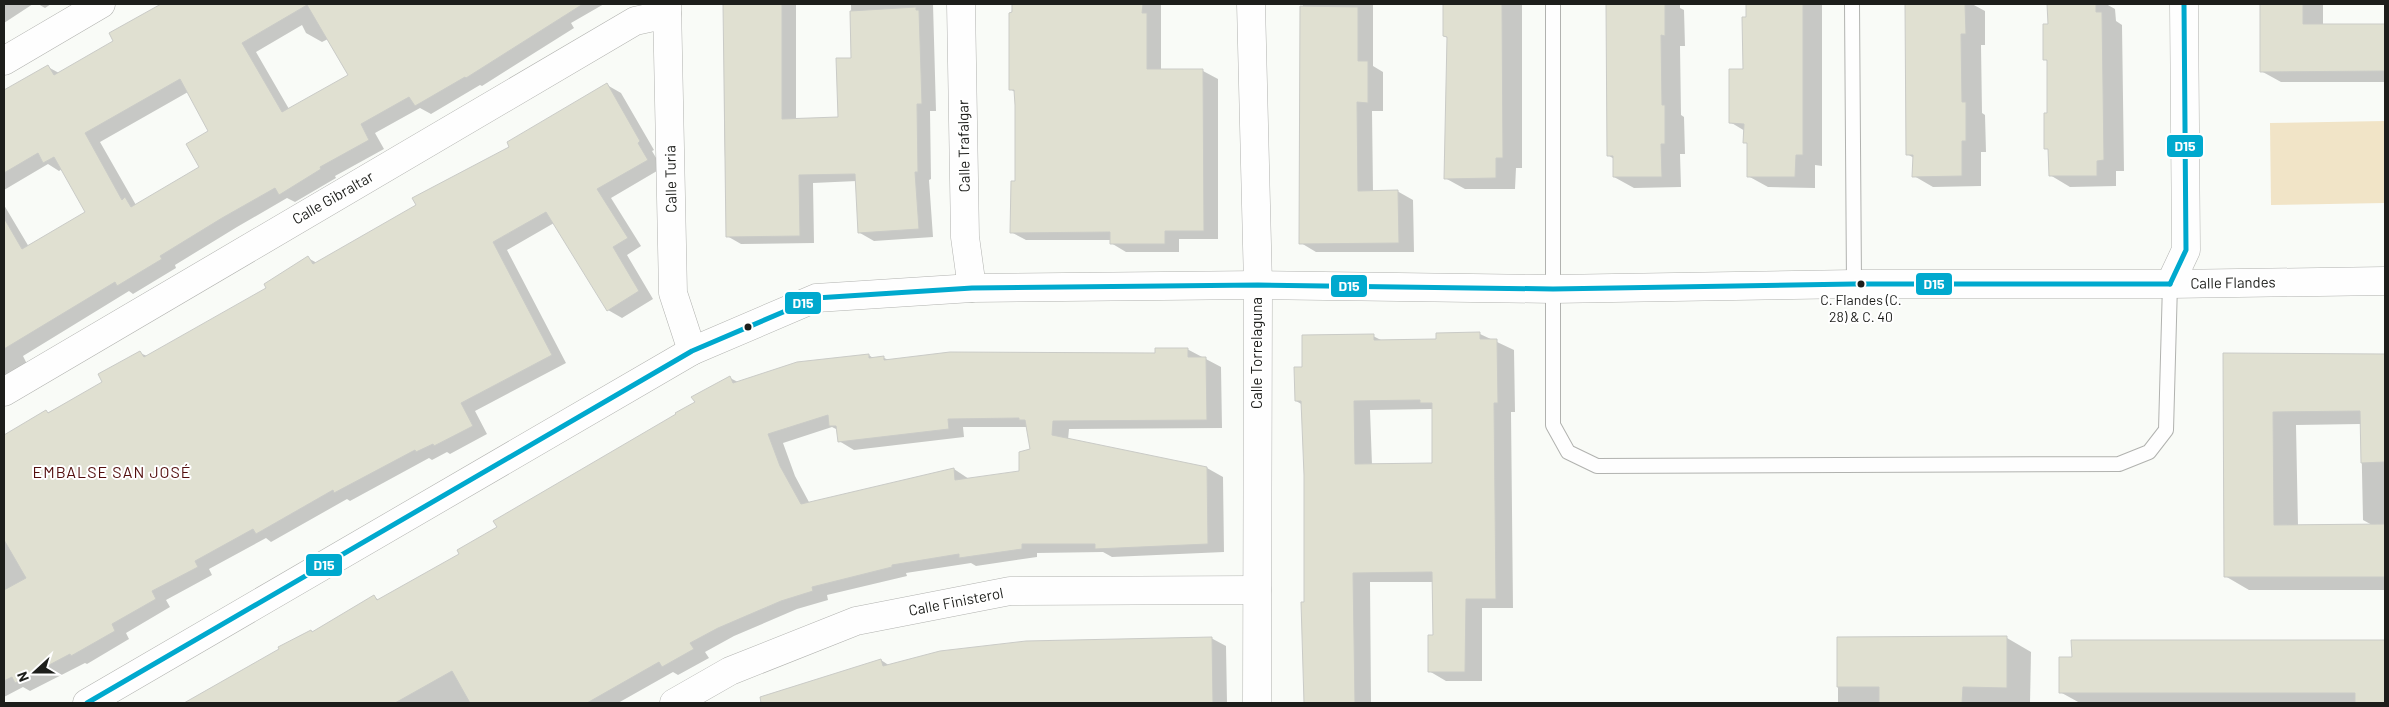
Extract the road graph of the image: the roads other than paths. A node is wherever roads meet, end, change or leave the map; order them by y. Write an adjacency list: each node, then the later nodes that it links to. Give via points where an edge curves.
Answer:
1 (102, 4): 8 (street)
2 (961, 4): 13 (street, Calle Trafalgar, via 965,237)
3 (1251, 4): 12 (street, Calle Torrelaguna)
4 (1553, 4): 14 (lane)
5 (1852, 4): 10 (lane)
6 (2184, 4): 11 (street, via 2186,250)
7 (667, 9): 15 (street, Calle Turia, via 674,293); 16 (street, Calle Gibraltar, via 635,21)
8 (4, 61)
9 (2385, 281): 11 (street, Calle Flandes)
10 (1854, 284): 11 (street, Calle Flandes); 14 (street, Calle Flandes)
11 (2170, 284): 14 (lane, via 2166,430 2149,452 2119,464 1597,466 1568,452 1553,425)
12 (1258, 285): 13 (street, Calle Flandes); 14 (street, Calle Flandes); 17 (street, Calle Torrelaguna)
13 (972, 288): 15 (street, Calle Flandes, via 816,298)
14 (1553, 290)
15 (692, 351): 18 (street, Calle Flandes)
16 (4, 392)
17 (1257, 590): 19 (street, Calle Finisterol, via 1010,591 856,621 730,671); 20 (street, Calle Torrelaguna)
18 (87, 703)
19 (674, 703)
20 (1257, 703)

